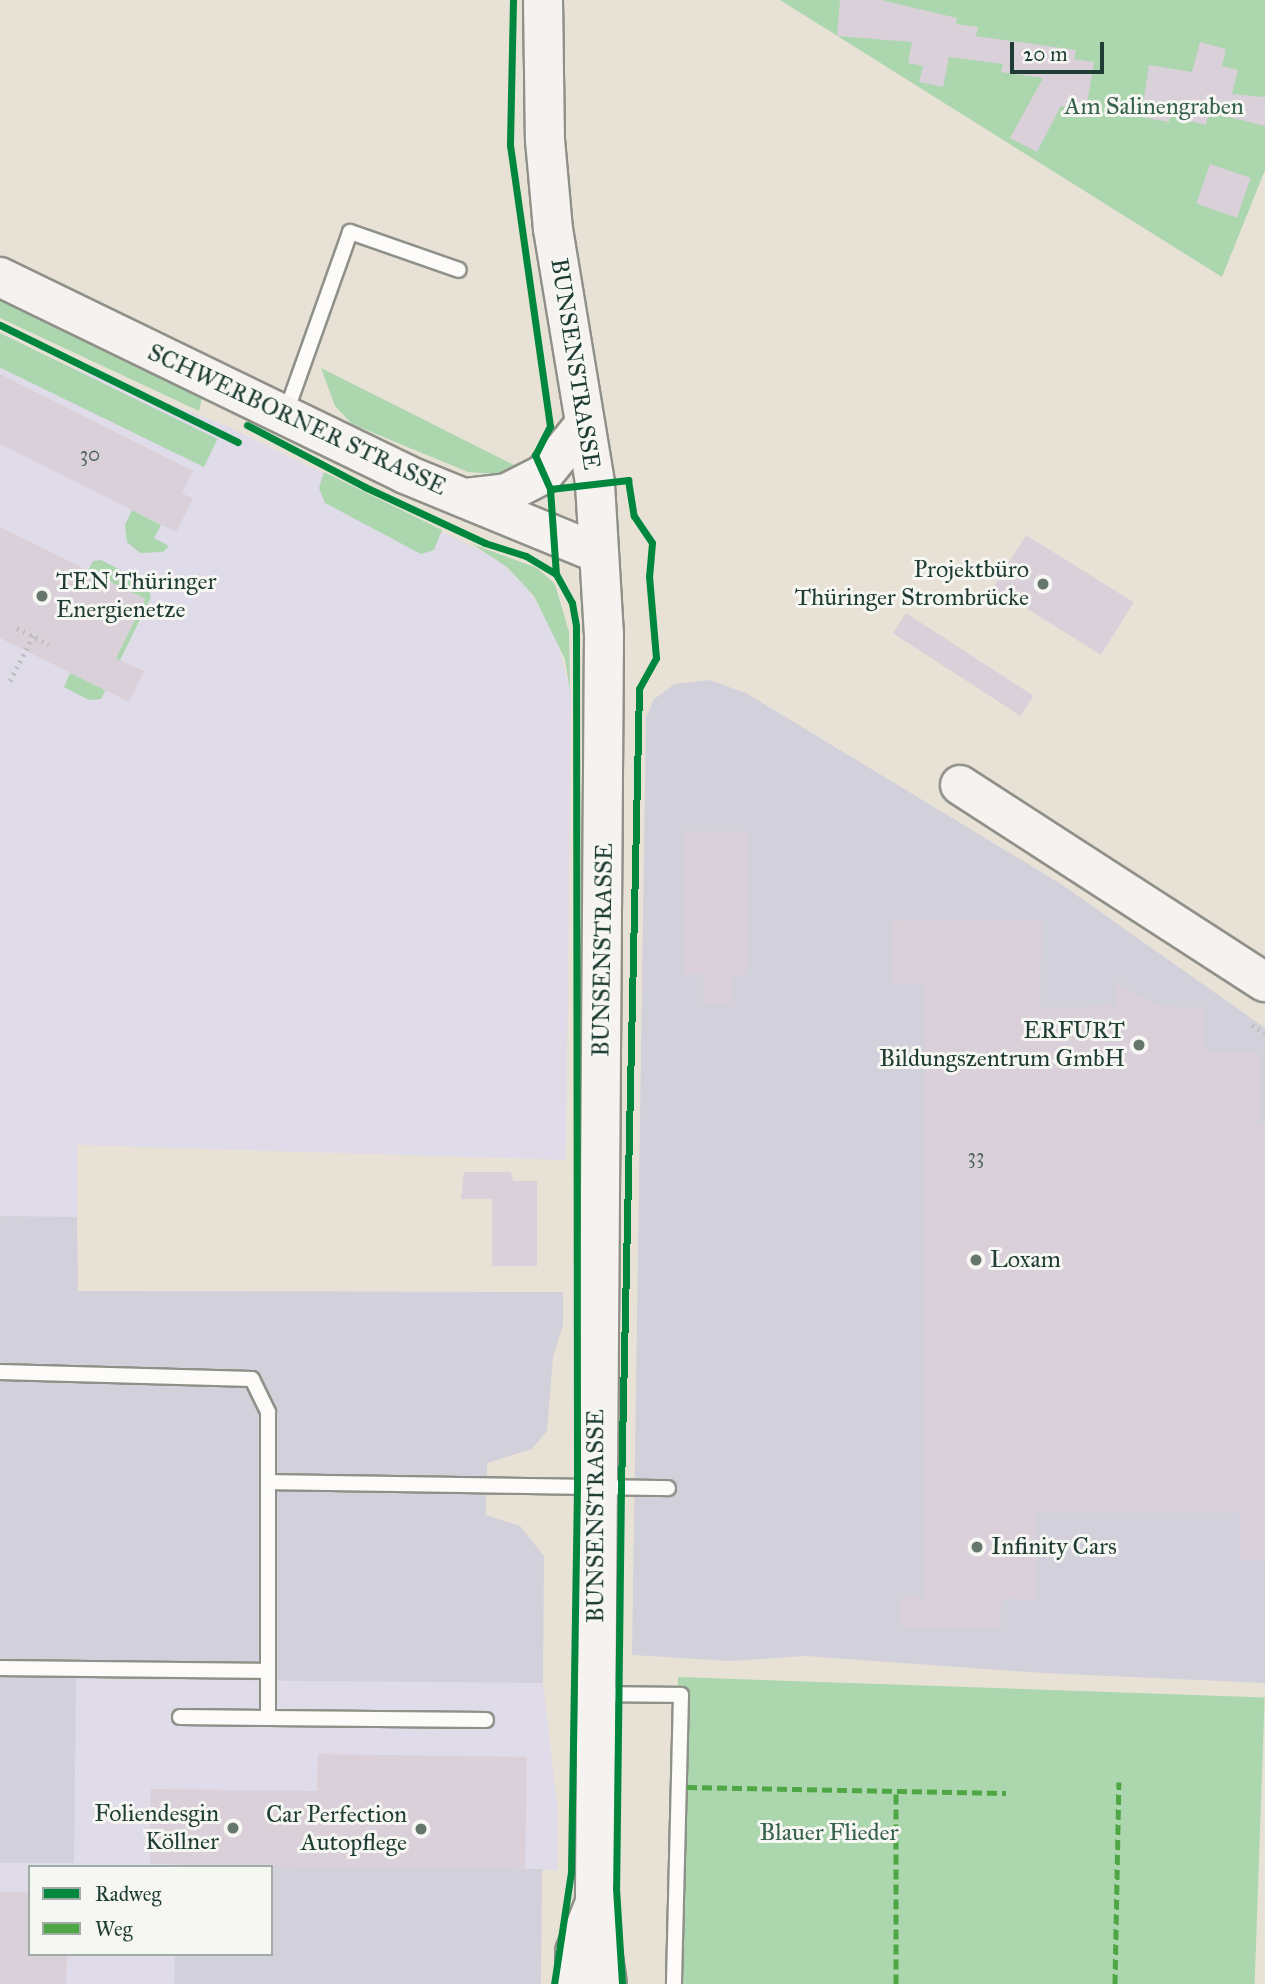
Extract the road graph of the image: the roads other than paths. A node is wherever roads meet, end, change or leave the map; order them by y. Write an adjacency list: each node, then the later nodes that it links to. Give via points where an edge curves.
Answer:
1 (542, 0): 5 (main road, BUNSENSTRASSE, via 545,140 553,229)
2 (459, 270): 4 (lane, via 350,232)
3 (0, 277): 4 (main road, SCHWERBORNER STRASSE)
4 (285, 416): 6 (main road, SCHWERBORNER STRASSE)
5 (584, 425): 6 (main road, via 544,474 507,493); 7 (main road, BUNSENSTRASSE, via 595,484)
6 (464, 498): 7 (main road, SCHWERBORNER STRASSE)
7 (598, 552): 12 (main road, BUNSENSTRASSE, via 604,634 590,854)
8 (960, 785): 9 (main road)
9 (1265, 982)
10 (0, 1372): 11 (lane, via 252,1380 268,1412)
11 (270, 1482): 12 (lane); 15 (lane)
12 (595, 1487): 13 (lane); 16 (main road, BUNSENSTRASSE)
13 (668, 1488)
14 (0, 1668): 15 (lane)
15 (268, 1671): 18 (lane)
16 (597, 1694): 20 (main road, BUNSENSTRASSE); 23 (lane, via 681,1695)
17 (180, 1717): 18 (lane)
18 (268, 1718): 19 (lane)
19 (486, 1720)
20 (595, 1903): 21 (main road, BUNSENSTRASSE, via 575,1952); 22 (main road, BUNSENSTRASSE)
21 (575, 1984)
22 (607, 1984)
23 (674, 1984)

